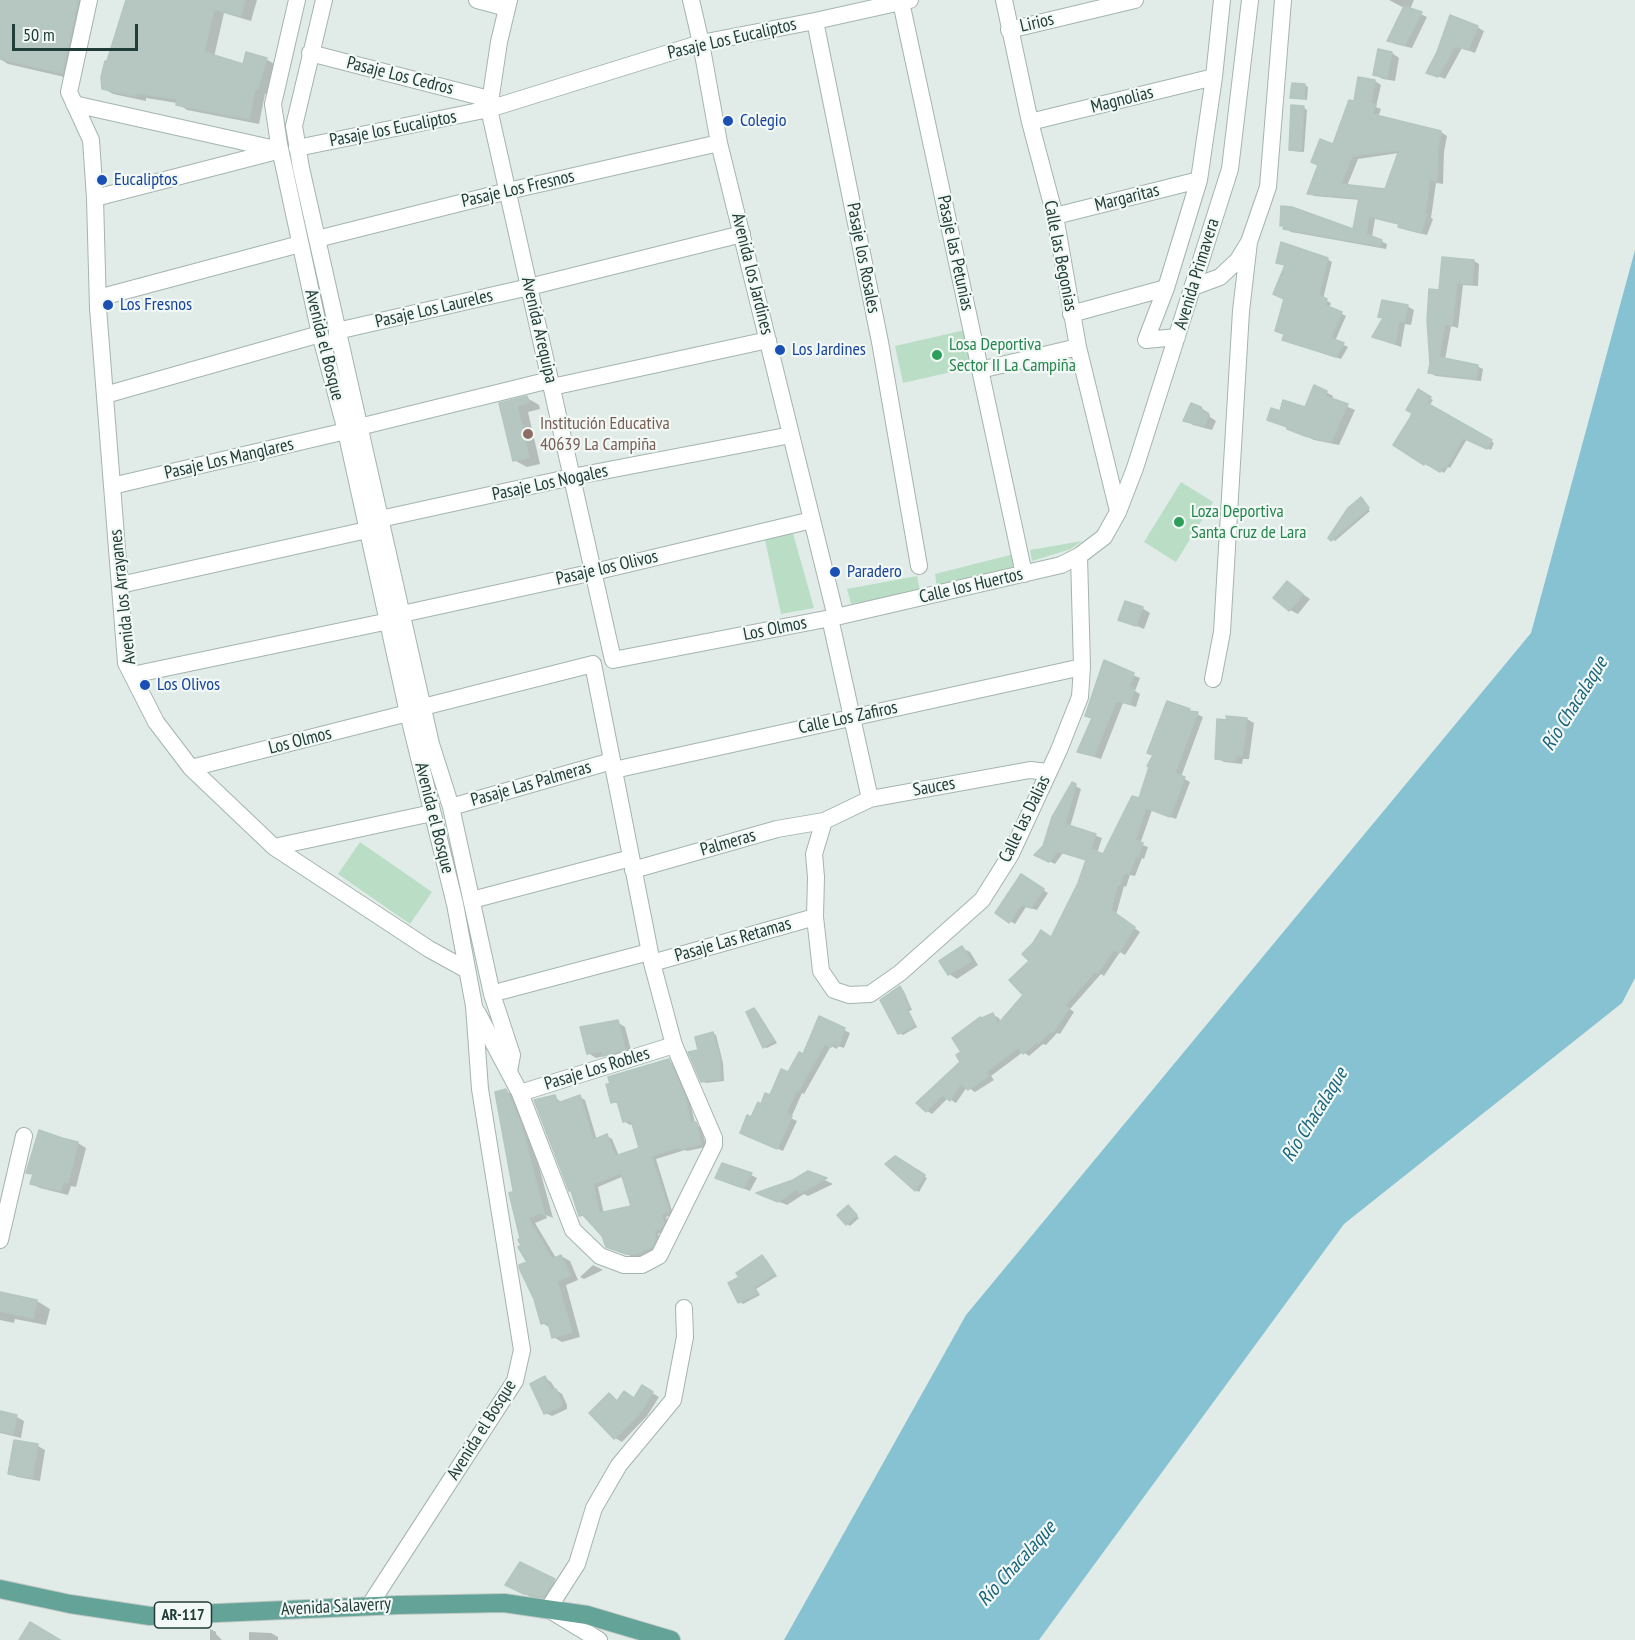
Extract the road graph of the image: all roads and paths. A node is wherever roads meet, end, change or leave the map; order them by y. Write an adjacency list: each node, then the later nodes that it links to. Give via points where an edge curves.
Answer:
1 (89, 0): 18 (street, via 69,92)
2 (297, 0): 23 (street, Avenida el Bosque, via 273,104)
3 (324, 0): 16 (street)
4 (477, 0): 12 (street)
5 (691, 0): 15 (street, Avenida los Jardines)
6 (1004, 0): 14 (street, Calle las Begonias)
7 (1135, 0): 14 (street, Lirios)
8 (1222, 0): 17 (street)
9 (1250, 0): 33 (street, Avenida Primavera, via 1230,169)
10 (1283, 0): 30 (street, via 1268,187)
11 (905, 1): 13 (street, Pasaje Los Eucaliptos); 41 (street, Pasaje las Petunias)
12 (508, 4): 19 (street, Avenida Arequipa)
13 (815, 21): 15 (street, Pasaje Los Eucaliptos); 54 (street, Pasaje los Rosales, via 880,342)
14 (1009, 30): 20 (street, Calle las Begonias)
15 (701, 43): 19 (street, Pasaje Los Eucaliptos); 21 (street, Avenida los Jardines)
16 (310, 53): 19 (street, Pasaje Los Cedros); 22 (street, via 294,126)
17 (1214, 77): 20 (street, Magnolias); 24 (street)
18 (74, 104): 23 (street); 26 (street, Avenida los Arrayanes, via 91,140)
19 (489, 104): 22 (street, Pasaje los Eucaliptos); 25 (street, Avenida Arequipa)
20 (1030, 122): 27 (street, Calle las Begonias)
21 (719, 143): 25 (street, Pasaje Los Fresnos); 28 (street, Avenida los Jardines)
22 (297, 148): 29 (street)
23 (280, 150): 26 (street); 31 (street, Avenida el Bosque)
24 (1198, 180): 27 (street, Margaritas); 34 (street)
25 (507, 191): 29 (street, Pasaje Los Fresnos); 32 (street, Avenida Arequipa)
26 (95, 198): 35 (street, Avenida los Arrayanes)
27 (1055, 216): 36 (street, Calle las Begonias)
28 (742, 234): 32 (street, Pasaje Los Laureles); 39 (street, Avenida los Jardines)
29 (316, 239): 37 (street)
30 (1249, 242): 33 (street, via 1238,260 1220,277); 63 (street, via 1240,311 1222,632)
31 (300, 244): 35 (street); 37 (street, Avenida el Bosque)
32 (529, 287): 37 (street, Pasaje Los Laureles); 42 (street, Avenida Arequipa)
33 (1193, 287): 38 (street, Avenida Primavera)
34 (1166, 288): 36 (street); 38 (street, via 1146,339)
35 (98, 298): 43 (street, Avenida los Arrayanes)
36 (1071, 314): 40 (street, Calle las Begonias)
37 (329, 332): 43 (street, Pasaje Los Laureles); 44 (street); 44 (street, Avenida el Bosque, via 328,362)
38 (1177, 337): 48 (street, Avenida Primavera)
39 (768, 340): 42 (street, Pasaje Los Manglares); 45 (street, Avenida los Jardines)
40 (1078, 347): 41 (street); 48 (street, Calle las Begonias)
41 (980, 370): 56 (street, Pasaje las Petunias)
42 (551, 384): 44 (street, Pasaje Los Manglares); 46 (street, Avenida Arequipa)
43 (105, 395): 47 (street, Avenida los Arrayanes)
44 (353, 429): 47 (street, Pasaje Los Manglares); 49 (street); 51 (street, Avenida el Bosque, via 352,460)
45 (791, 435): 46 (street, Pasaje Los Nogales); 50 (street, Avenida los Jardines)
46 (572, 477): 49 (street, Pasaje Los Nogales); 55 (street, Avenida Arequipa)
47 (112, 486): 57 (street, Avenida los Arrayanes)
48 (1118, 512): 52 (street, Avenida Primavera)
49 (380, 519): 58 (street)
50 (812, 520): 55 (street, Pasaje los Olivos); 59 (street, Avenida los Jardines)
51 (367, 530): 57 (street); 58 (street, Avenida el Bosque)
52 (1104, 537): 53 (street, Calle los Huertos)
53 (1079, 556): 56 (street, Calle los Huertos); 61 (street, Calle las Dalias)
54 (919, 566)
55 (594, 572): 58 (street, Pasaje los Olivos); 60 (street, Avenida Arequipa)
56 (1024, 574): 59 (street, Calle los Huertos)
57 (120, 585): 62 (street, Avenida los Arrayanes, via 126,663)
58 (395, 617): 62 (street, Pasaje los Olivos); 64 (street)
59 (833, 618): 60 (street, Los Olmos); 65 (street, Avenida los Jardines)
60 (613, 660)
61 (1082, 666): 65 (street, Calle Los Zafiros); 69 (street, Calle las Dalias, via 1080,697)
62 (132, 675): 68 (street, Avenida los Arrayanes, via 156,722)
63 (1213, 679)
64 (416, 710): 66 (street); 67 (street, Los Olmos, via 593,664); 68 (street, Los Olmos)
65 (852, 717): 67 (street, Calle Los Zafiros); 70 (street, Avenida los Jardines)
66 (424, 745): 71 (street); 72 (street, Avenida el Bosque)
67 (613, 766): 71 (street, Pasaje Las Palmeras); 75 (street)
68 (191, 768): 74 (street, Avenida los Arrayanes)
69 (1048, 772): 70 (street, Sauces, via 1030,770); 77 (street, Calle las Dalias, via 1011,854 982,900 900,973 870,994 849,995 834,990 821,971)
70 (870, 799): 73 (street, Sauces)
71 (451, 807): 76 (street)
72 (432, 813): 74 (street); 79 (street, Avenida el Bosque)
73 (824, 821): 75 (street, Palmeras); 77 (street, via 814,854)
74 (274, 847): 79 (street, Avenida los Arrayanes)
75 (632, 864): 76 (street, Palmeras); 78 (street)
76 (472, 900): 83 (street, via 492,994 512,1055)
77 (815, 917): 78 (street, Pasaje Las Retamas)
78 (651, 958): 80 (street, Pasaje Las Retamas); 82 (street)
79 (467, 970): 81 (street, Avenida el Bosque)
80 (502, 991)
81 (474, 1006): 83 (street); 89 (street, Avenida el Bosque, via 480,1089 522,1350 515,1381)
82 (674, 1045): 84 (street, Pasaje Los Robles); 84 (street, via 714,1145 659,1256 642,1265 624,1266 603,1258 573,1230)
83 (509, 1072): 84 (street)
84 (520, 1093)
85 (24, 1136): 86 (street)
86 (0, 1240)
87 (684, 1308): 90 (street, via 685,1337 673,1400 614,1474 594,1508 577,1564)
88 (0, 1589): 89 (main road, Avenida Salaverry / AR-117, via 150,1616)
89 (369, 1606): 90 (main road, Avenida Salaverry / AR-117, via 476,1602)
90 (548, 1609): 91 (street); 92 (main road, Avenida Salaverry / AR-117, via 587,1615)
91 (599, 1640)
92 (671, 1640)

